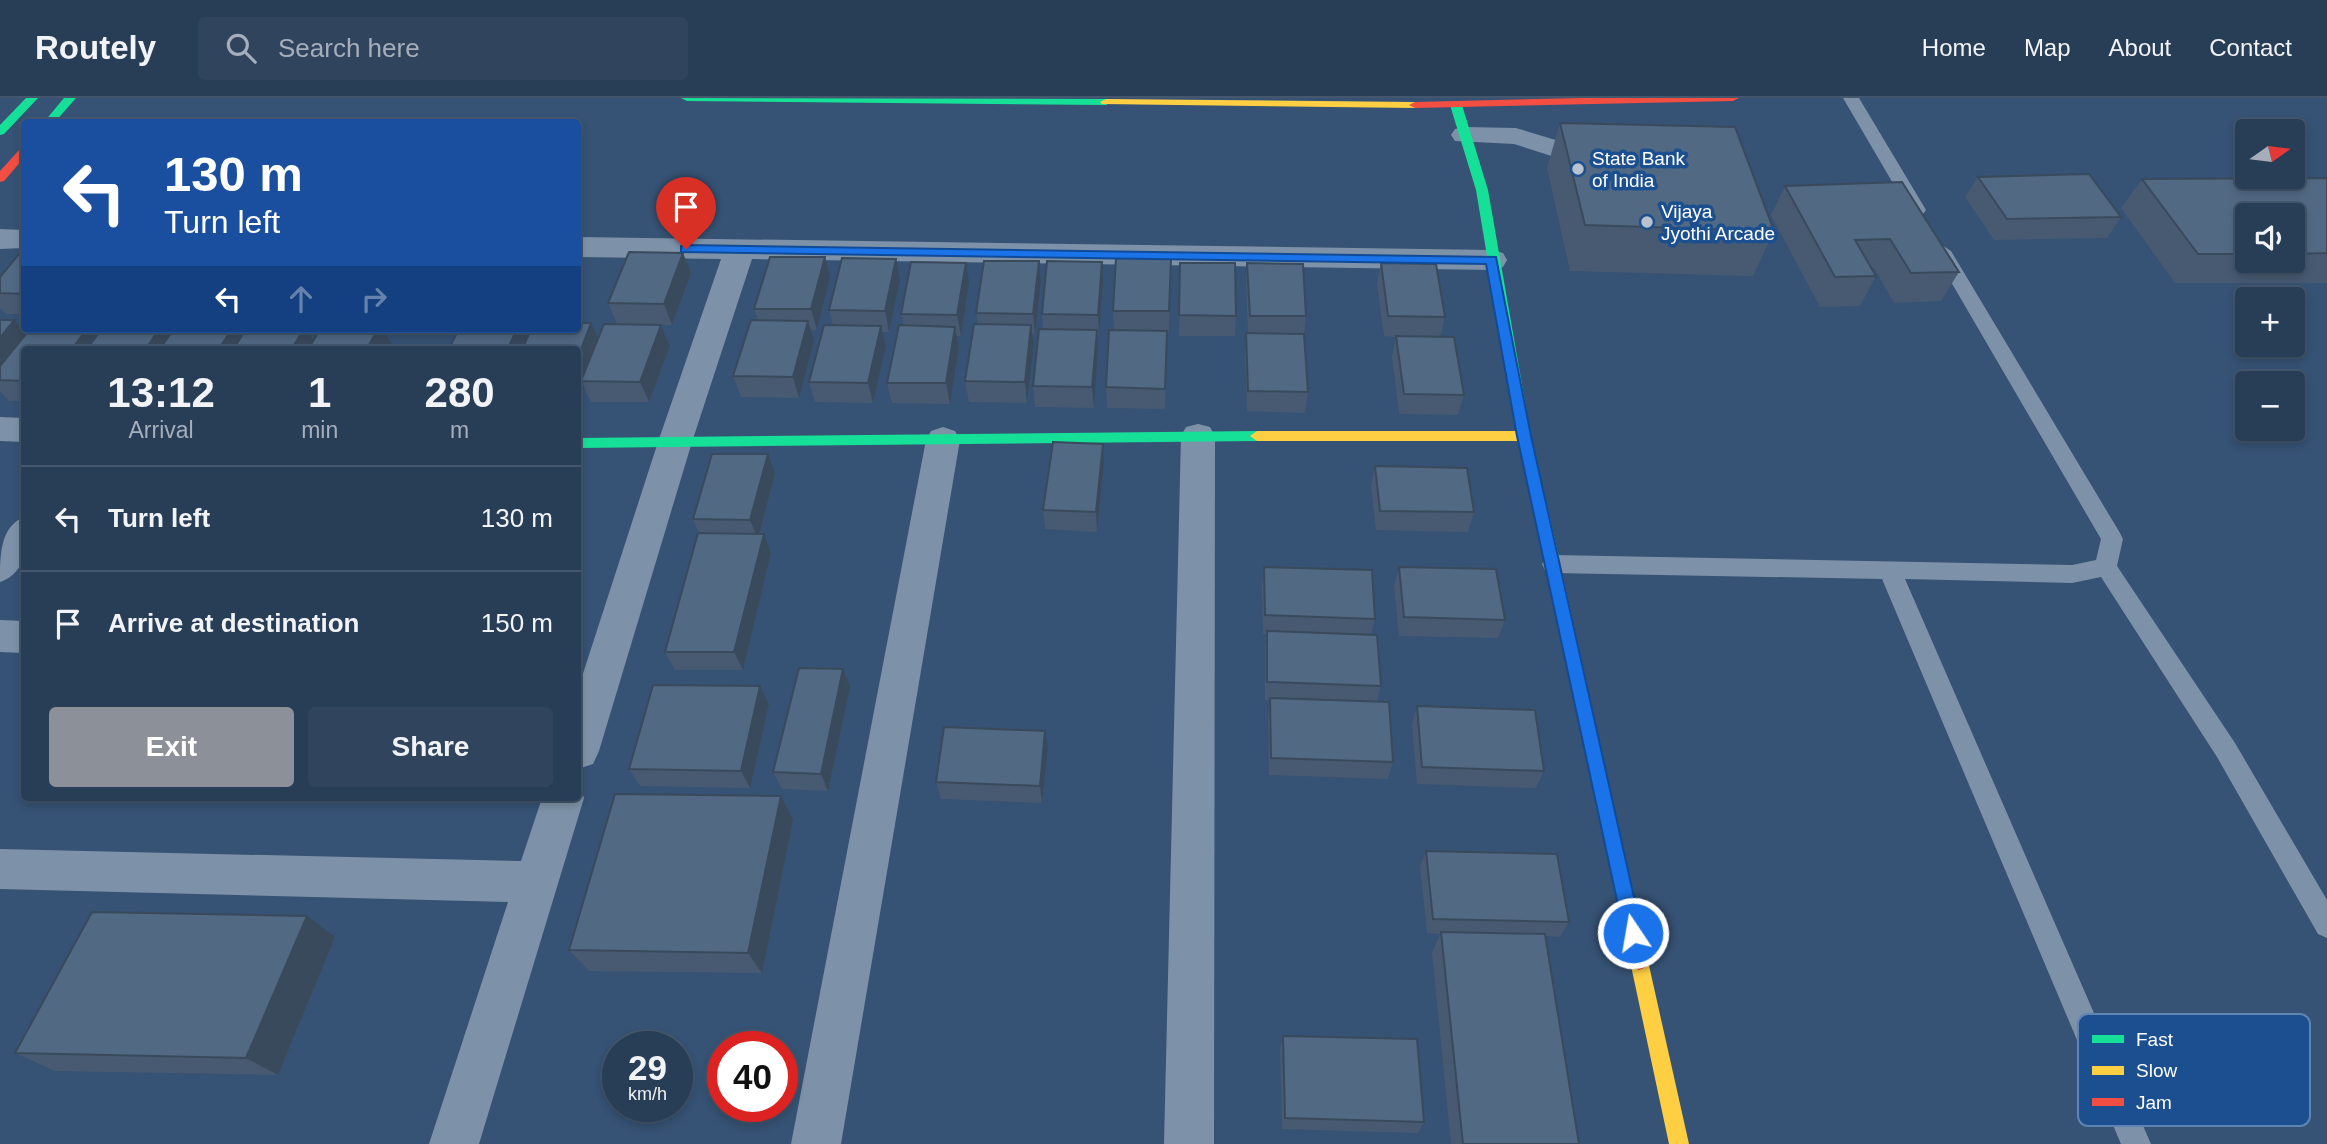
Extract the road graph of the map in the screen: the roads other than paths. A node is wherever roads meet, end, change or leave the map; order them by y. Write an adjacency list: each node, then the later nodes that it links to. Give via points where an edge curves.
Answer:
1 (32, 98): 8 (street)
2 (71, 98): 7 (street)
3 (687, 98): 6 (street)
4 (1733, 98): 6 (street)
5 (1852, 98): 28 (lane, via 2112,539)
6 (1456, 106): 9 (street)
7 (52, 119)
8 (0, 132)
9 (1465, 135): 11 (street, via 1516,136); 17 (street, via 1482,190)
10 (21, 154): 12 (street)
11 (1589, 159)
12 (0, 178)
13 (0, 239): 14 (street)
14 (21, 239)
15 (581, 247): 16 (street)
16 (740, 249): 17 (street); 23 (street)
17 (1492, 260): 21 (street)
18 (0, 429): 19 (street)
19 (21, 430)
20 (1198, 436): 21 (street); 22 (street); 42 (street)
21 (1524, 436): 26 (street)
22 (943, 440): 23 (street); 41 (street)
23 (675, 442): 24 (street); 32 (street)
24 (581, 443)
25 (21, 536): 27 (street)
26 (1553, 564): 29 (lane); 43 (street)
27 (0, 567)
28 (2106, 567): 29 (lane, via 2072,574); 37 (lane, via 2226,750)
29 (1889, 569): 38 (lane)
30 (0, 636): 31 (street)
31 (21, 637)
32 (592, 660): 33 (street)
33 (581, 732)
34 (562, 801): 36 (street)
35 (0, 869): 36 (street)
36 (536, 882): 40 (street)
37 (2327, 925)
38 (2080, 1014)
39 (2128, 1126): 44 (lane)
40 (454, 1144)
41 (816, 1144)
42 (1189, 1144)
43 (1679, 1144)
44 (2136, 1144)

